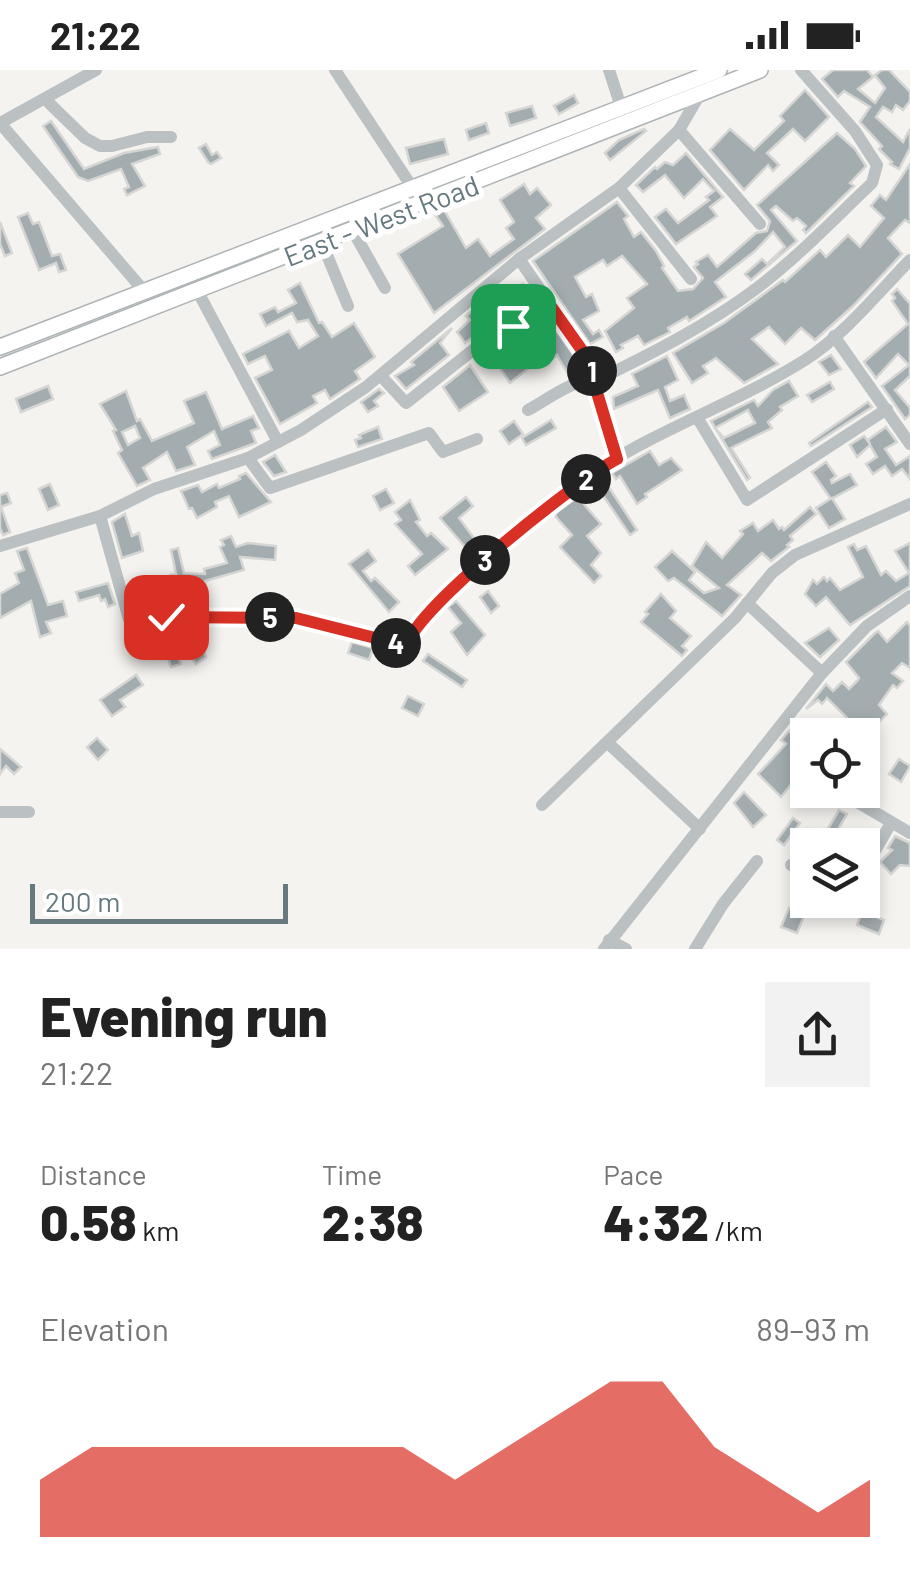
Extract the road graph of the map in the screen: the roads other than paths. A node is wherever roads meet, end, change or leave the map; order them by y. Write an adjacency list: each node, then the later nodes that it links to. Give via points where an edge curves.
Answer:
1 (96, 70): 8 (street)
2 (335, 70): 13 (street)
3 (610, 70): 9 (street)
4 (719, 70): 9 (main road, East - West Road)
5 (760, 70): 7 (main road, East - West Road)
6 (801, 70): 30 (street, via 872,156 878,170 872,183 756,289)
7 (700, 94): 11 (street); 16 (main road, East - West Road)
8 (46, 100): 10 (street); 12 (street, via 100,146)
9 (621, 107): 13 (main road, East - West Road)
10 (0, 123): 22 (street)
11 (679, 130): 14 (street); 15 (street)
12 (171, 137)
13 (412, 187): 22 (main road, East - West Road)
14 (619, 188): 18 (street); 20 (street)
15 (760, 224)
16 (353, 231): 17 (main road, East - West Road); 21 (street)
17 (322, 244): 23 (main road, East - West Road); 25 (street)
18 (519, 259): 24 (street); 29 (street)
19 (910, 260): 26 (street)
20 (691, 278)
21 (385, 288)
22 (144, 290): 27 (main road, East - West Road)
23 (198, 292): 28 (main road, East - West Road); 35 (street)
24 (545, 298): 29 (street, via 406,403); 30 (street)
25 (348, 306)
26 (834, 336): 31 (street); 33 (street, via 808,358)
27 (0, 347)
28 (0, 367)
29 (381, 376): 35 (street)
30 (596, 381): 32 (street); 38 (street)
31 (887, 409): 33 (street, via 748,500); 36 (street)
32 (528, 410)
33 (698, 419): 38 (street)
34 (477, 439): 37 (street, via 443,452 429,433 270,488)
35 (278, 442): 37 (street)
36 (910, 444)
37 (248, 458): 40 (street, via 154,489)
38 (617, 459): 40 (street, via 478,566 417,624 407,646 296,618 129,619)
39 (910, 504): 43 (street, via 795,556)
40 (100, 516): 41 (street)
41 (0, 546)
42 (910, 596): 44 (street, via 867,626)
43 (747, 603): 44 (street); 45 (street)
44 (822, 673): 51 (street)
45 (608, 743): 46 (street); 51 (street)
46 (542, 805)
47 (866, 808): 50 (street)
48 (0, 812): 49 (street)
49 (29, 812)
50 (891, 823): 52 (street); 53 (street)
51 (700, 828): 55 (street)
52 (910, 834)
53 (880, 842)
54 (758, 861): 57 (street)
55 (607, 944): 56 (street)
56 (626, 949)
57 (695, 949)

